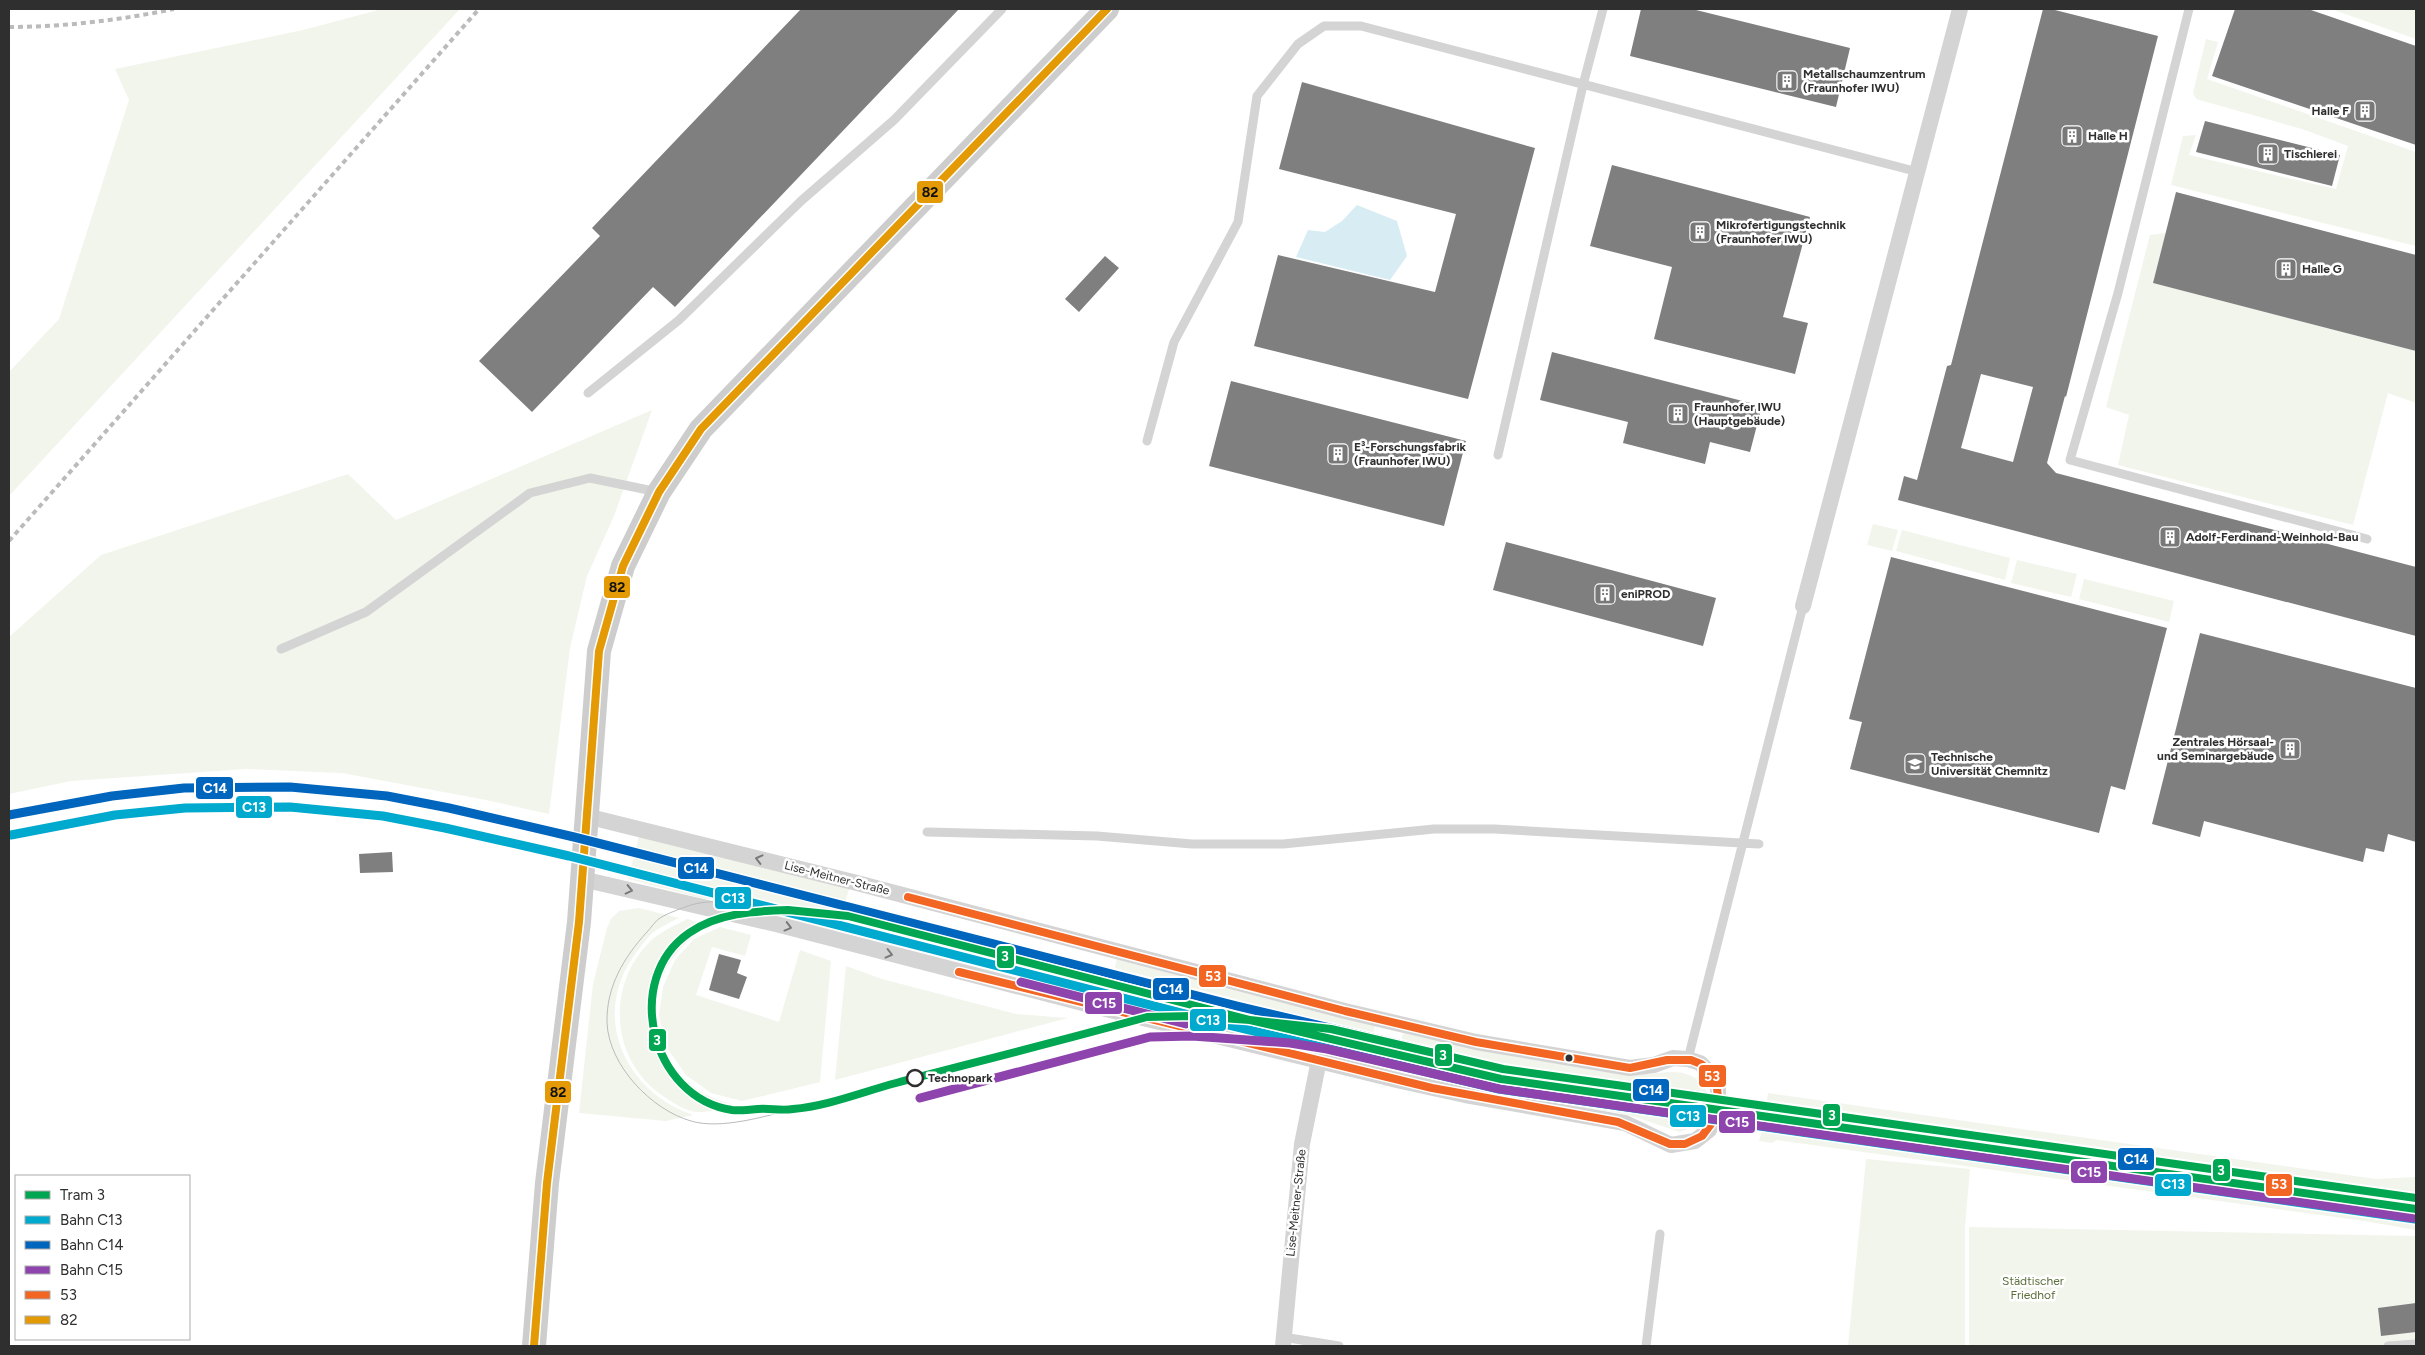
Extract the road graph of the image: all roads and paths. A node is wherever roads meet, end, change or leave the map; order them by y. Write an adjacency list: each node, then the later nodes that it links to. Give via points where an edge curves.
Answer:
1 (1002, 9): 8 (lane, via 894,120 801,201 679,320)
2 (1107, 9): 11 (main road, via 736,390 701,429)
3 (1603, 9): 6 (lane)
4 (1960, 9): 7 (street)
5 (2189, 9): 12 (lane, via 2118,293 2070,460)
6 (1582, 86): 7 (lane); 9 (lane, via 1361,26 1324,26 1298,44 1257,96 1238,222 1174,342); 10 (lane)
7 (1918, 172): 13 (street)
8 (588, 393)
9 (1147, 441)
10 (1498, 455)
11 (659, 492): 14 (lane, via 590,478 530,493 366,612); 15 (main road, via 623,566 599,651)
12 (2367, 539)
13 (1803, 606): 17 (lane)
14 (281, 649)
15 (586, 816): 19 (main road); 20 (street, Lise-Meitner-Straße, one-way to 15, via 1673,1058 1654,1065 1630,1068 1476,1042)
16 (927, 832): 17 (lane, via 1096,836 1192,844 1283,844 1434,829 1494,829)
17 (1742, 843): 18 (lane); 20 (lane)
18 (1759, 844)
19 (582, 879): 21 (street, one-way to 21, via 776,924); 27 (main road, via 548,1173)
20 (1688, 1058): 22 (street, via 1714,1077)
21 (1320, 1060): 22 (street, via 1465,1095 1616,1121 1671,1144 1695,1142 1709,1130); 25 (street, Lise-Meitner-Straße, via 1302,1144)
22 (1719, 1105): 23 (lane)
23 (2416, 1204)
24 (1660, 1234): 29 (lane)
25 (1283, 1342): 28 (lane)
26 (2416, 1344): 30 (lane)
27 (534, 1346)
28 (1339, 1346)
29 (1646, 1346)
30 (2388, 1346)

